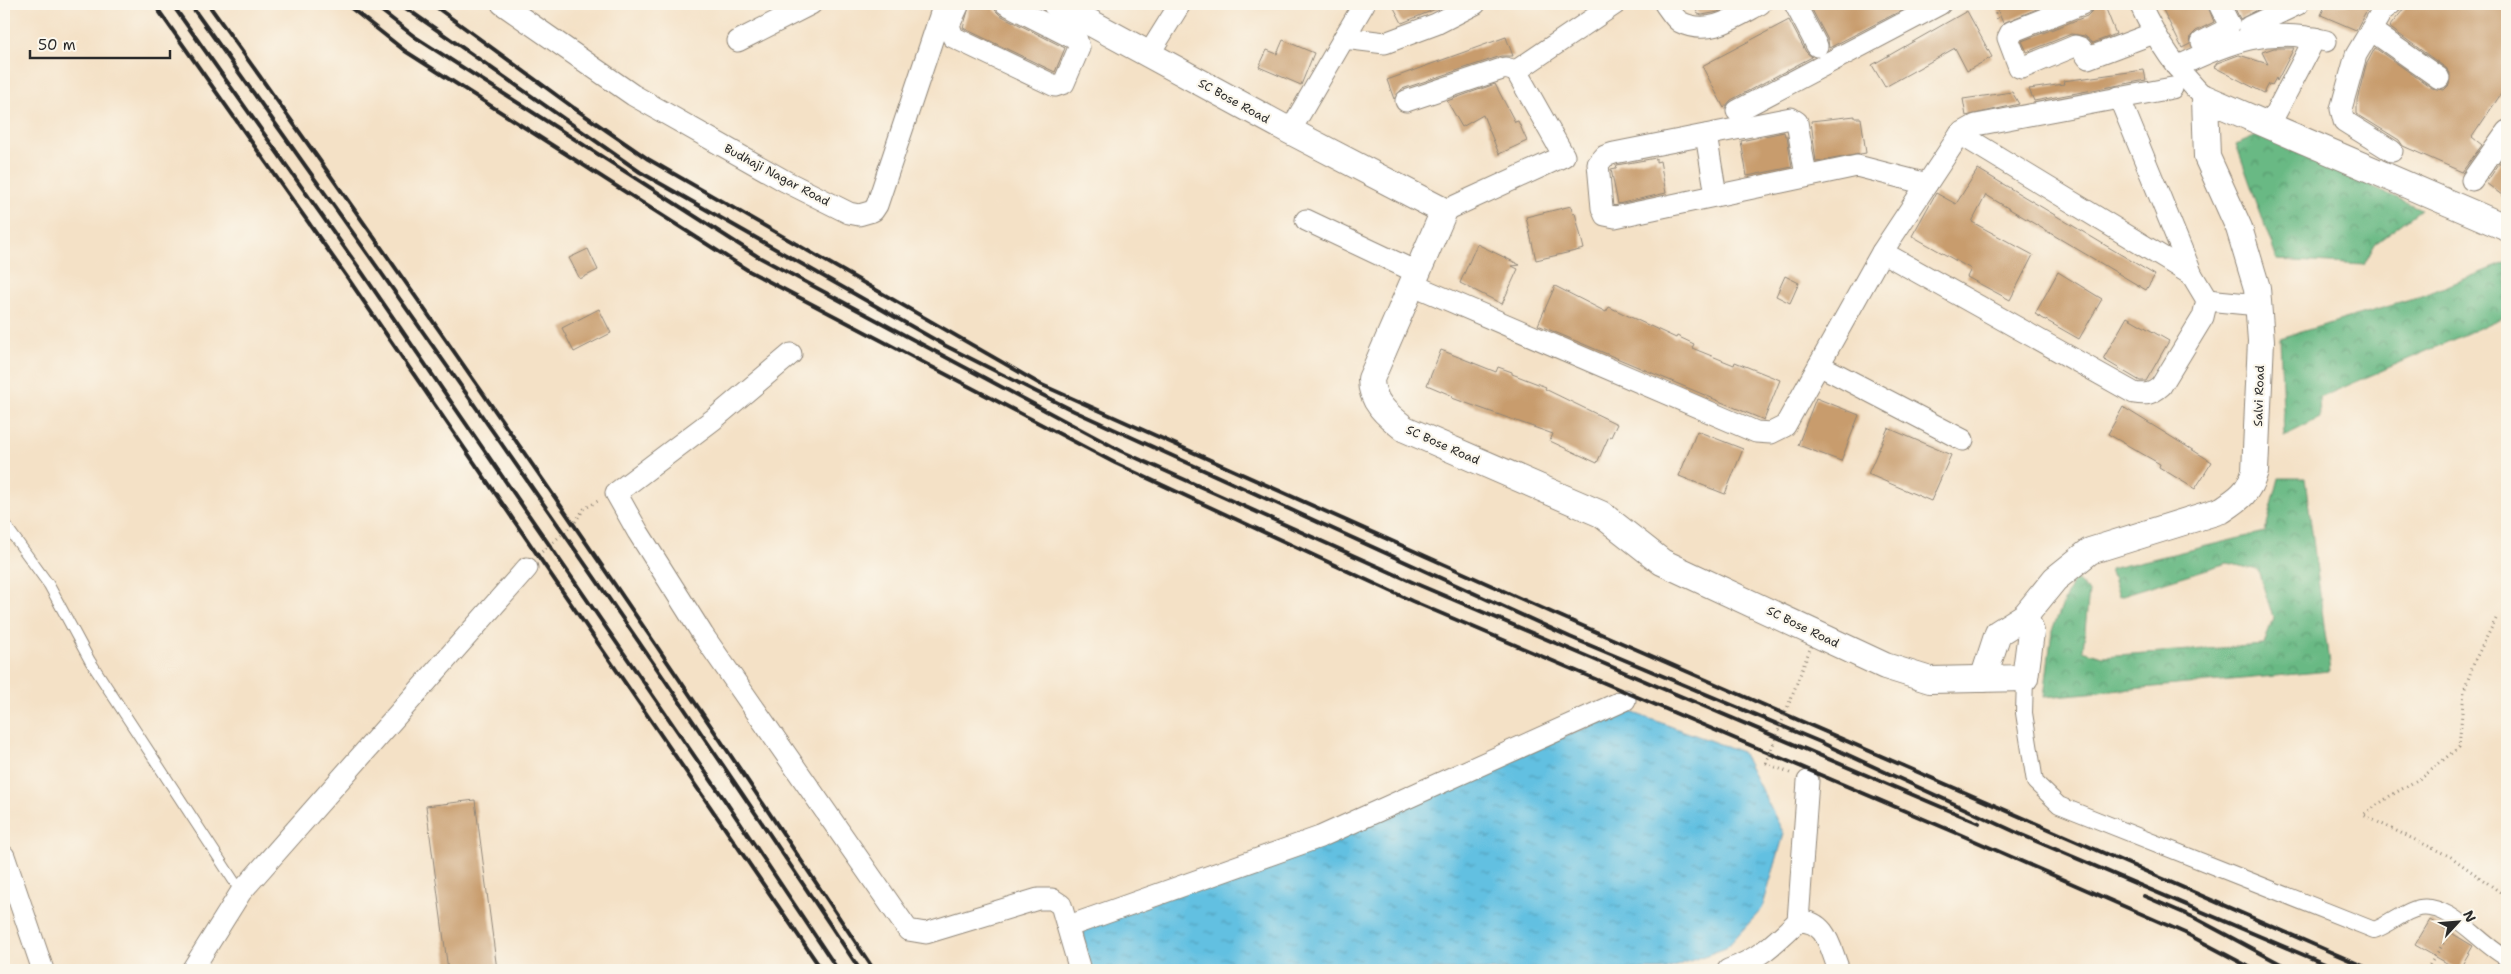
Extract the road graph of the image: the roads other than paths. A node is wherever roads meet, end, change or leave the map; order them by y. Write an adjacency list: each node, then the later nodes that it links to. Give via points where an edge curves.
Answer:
1 (502, 4): 3 (street, Budhaji Nagar Road, via 633,96 785,181 859,215 873,211 876,205)
2 (811, 4): 24 (street)
3 (944, 4)
4 (959, 4): 5 (street, via 949,25 953,37 1055,86 1064,83 1079,48 1077,40)
5 (1006, 4)
6 (1056, 4): 26 (street, SC Bose Road)
7 (1180, 4): 26 (street)
8 (1364, 4): 23 (street)
9 (1476, 4): 23 (street, via 1436,24 1385,43)
10 (1615, 4): 28 (street)
11 (1665, 4): 12 (street, via 1679,21 1710,28)
12 (1760, 4)
13 (1795, 4): 25 (street)
14 (1940, 4): 34 (street)
15 (2082, 4): 22 (street, via 2011,32 2008,38 2019,67 2075,46 2081,48 2088,58)
16 (2219, 4): 27 (street, via 2229,24 2228,29)
17 (2298, 4): 20 (street)
18 (2391, 4): 21 (street, via 2382,11)
19 (2146, 6): 22 (street)
20 (2250, 27)
21 (2371, 30): 29 (street); 40 (street, via 2356,55 2341,114 2344,121)
22 (2154, 34): 27 (street)
23 (1344, 38): 36 (street)
24 (738, 41)
25 (1817, 46)
26 (1149, 54): 36 (street, SC Bose Road)
27 (2174, 62): 32 (street); 35 (street, via 2259,36 2291,34 2321,39)
28 (1516, 71): 33 (street, via 1505,68); 45 (street, via 1564,156)
29 (2439, 78)
30 (2172, 88): 31 (street)
31 (2119, 98): 38 (street, via 1976,125); 49 (street)
32 (2205, 98): 35 (street); 52 (street, Salvi Road, via 2207,156 2239,228 2257,288)
33 (1406, 101)
34 (1737, 111)
35 (2270, 124): 47 (street)
36 (1290, 131): 45 (street, SC Bose Road)
37 (2507, 131): 42 (street)
38 (1960, 134): 43 (street); 49 (street)
39 (1706, 135): 41 (street, via 1795,119); 44 (street); 44 (street, via 1605,156 1598,164 1602,208 1605,215 1615,217)
40 (2392, 151)
41 (1806, 176): 43 (street, via 1857,166); 44 (street)
42 (2472, 180)
43 (1927, 184): 48 (street)
44 (1716, 195)
45 (1444, 211): 50 (street, SC Bose Road)
46 (1306, 220): 50 (street)
47 (2507, 228)
48 (1882, 252): 51 (street, via 2134,393 2146,395 2161,386 2203,317); 54 (street)
49 (2192, 275): 51 (street)
50 (1414, 278): 54 (street, via 1756,432 1771,434 1785,426); 60 (street, SC Bose Road, via 1371,379 1371,392 1378,403 1405,429 1601,514 1662,562 1885,666 1930,680)
51 (2207, 300): 52 (street)
52 (2258, 305): 58 (street, Salvi Road, via 2260,359 2255,471 2250,486 2222,510 2090,551 2054,578)
53 (791, 354): 66 (street, via 714,419 616,493 703,635 908,930 926,934 1038,899 1052,899 1061,905)
54 (1819, 365): 55 (street)
55 (1963, 440)
56 (4, 523): 64 (lane, via 49,584 90,661)
57 (527, 568): 64 (street)
58 (2025, 616): 59 (street, via 2032,632); 60 (street, via 1998,633)
59 (2025, 678): 60 (street, SC Bose Road); 67 (street, via 2024,713 2035,782 2059,805 2374,930 2418,908 2435,908 2457,920)
60 (1983, 679)
61 (1625, 700): 66 (street, via 1320,837)
62 (1808, 781): 65 (street)
63 (4, 856): 68 (street)
64 (241, 892): 69 (street)
65 (1798, 921): 71 (street, via 1769,949); 72 (street, via 1818,925)
66 (1069, 926): 70 (street)
67 (2507, 958)
68 (43, 970)
69 (192, 970)
70 (1080, 970)
71 (1728, 970)
72 (1839, 970)

